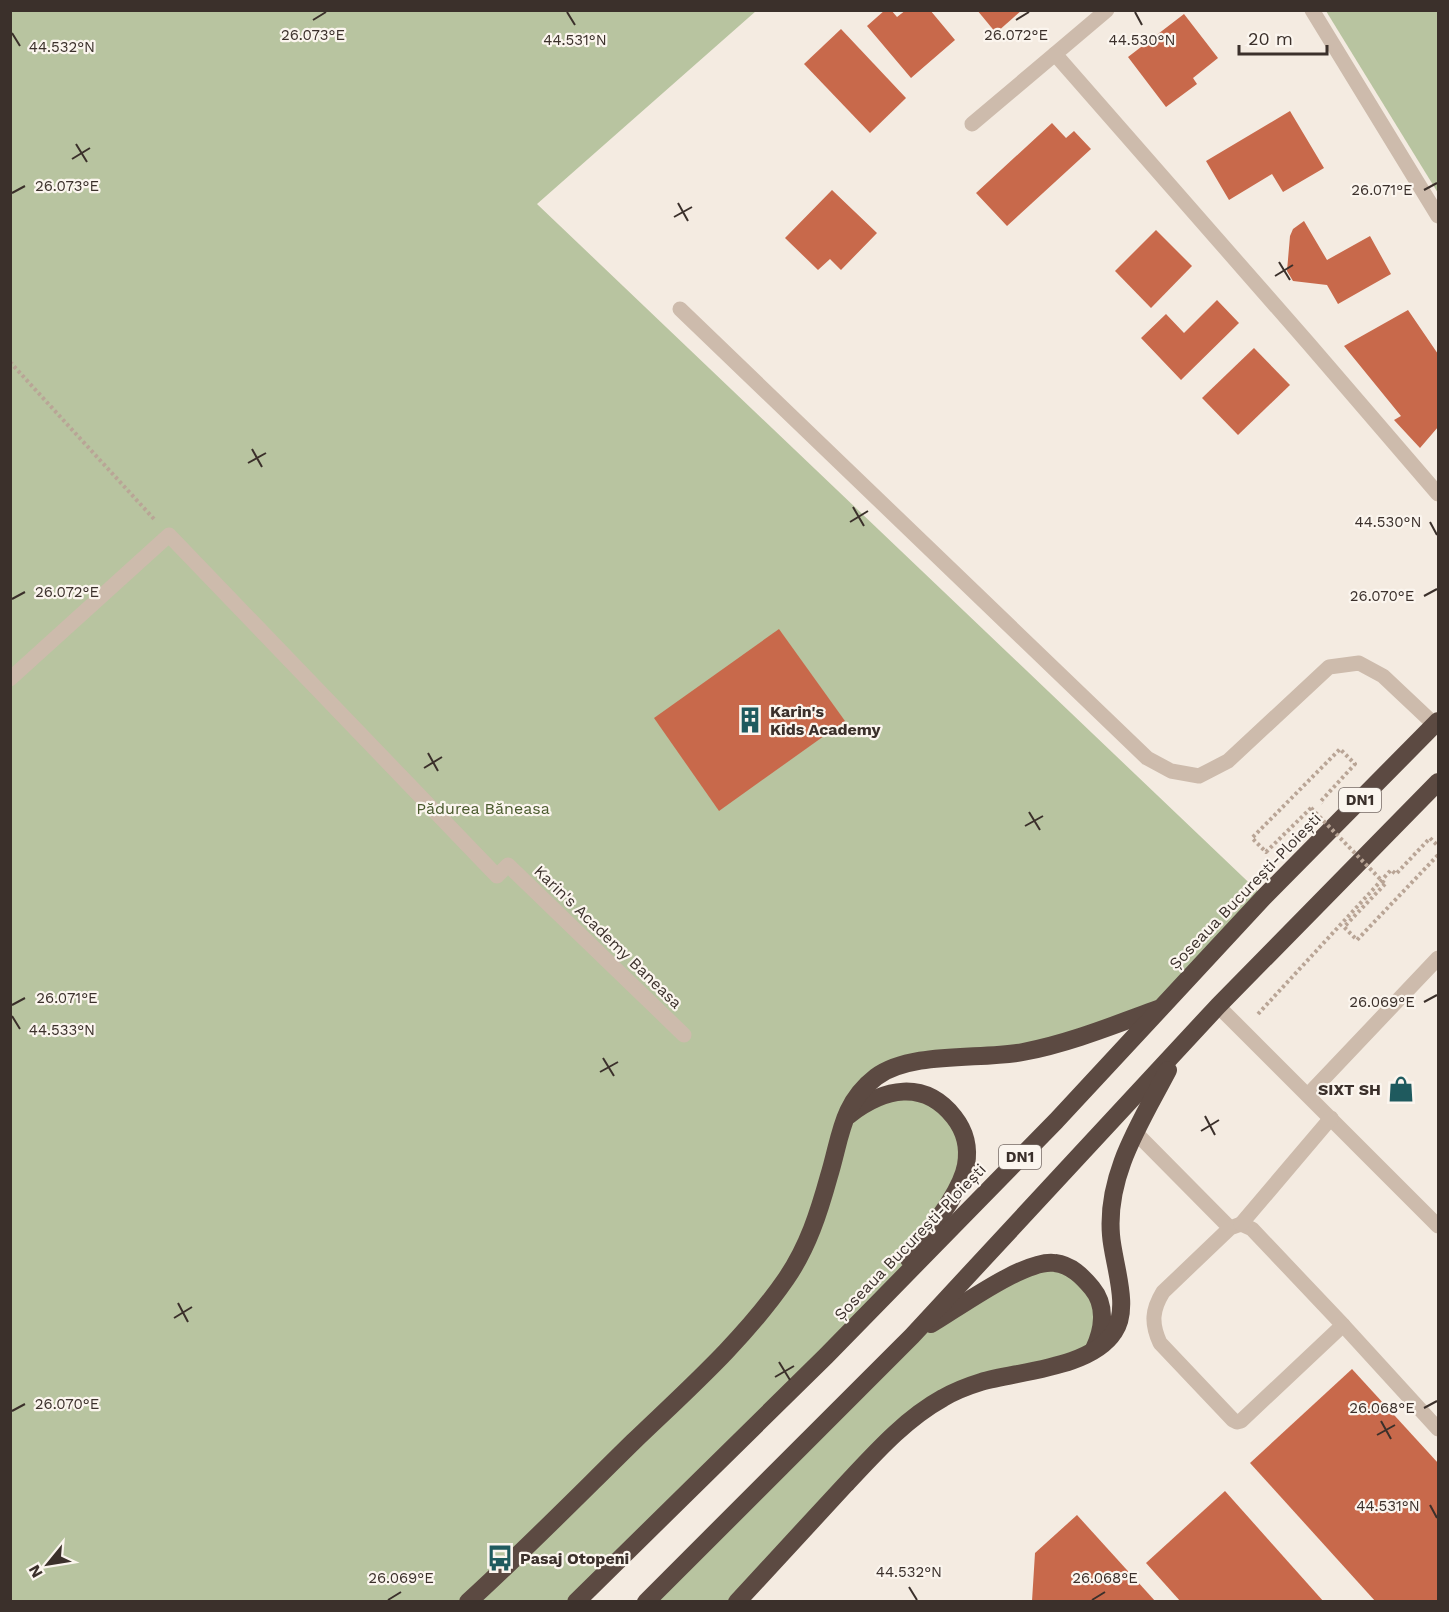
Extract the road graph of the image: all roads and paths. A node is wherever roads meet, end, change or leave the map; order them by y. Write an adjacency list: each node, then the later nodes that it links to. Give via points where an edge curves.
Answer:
1 (1107, 10): 3 (street)
2 (1312, 10): 5 (street)
3 (1055, 54): 4 (street); 8 (street)
4 (972, 124)
5 (1438, 216)
6 (680, 309): 11 (street, via 1147,758 1171,771 1199,776 1228,761 1329,667 1359,663 1383,676)
7 (10, 362): 9 (path)
8 (1438, 494)
9 (169, 535): 10 (street); 20 (street, Karin's Academy Baneasa, via 497,876 508,865)
10 (10, 679)
11 (1437, 723): 18 (highway, Șoseaua București-Ploiești / DN1)
12 (1438, 782): 17 (highway, DN1)
13 (1321, 801): 15 (path, bridge, via 1355,764 1340,749 1252,838 1266,852 1311,808 1385,884 1344,927 1357,940)
14 (1438, 846): 19 (path, via 1430,838 1396,874 1391,870)
15 (1438, 855)
16 (1438, 958): 22 (street)
17 (1218, 1006): 19 (street); 21 (highway, DN1)
18 (1160, 1008): 24 (highway, via 1041,1048 989,1057 915,1061 895,1067 862,1089); 28 (highway, Șoseaua București-Ploiești / DN1, via 1056,1121)
19 (1243, 1030): 22 (street)
20 (684, 1035)
21 (1180, 1047): 25 (highway); 30 (highway, DN1)
22 (1308, 1095): 23 (street)
23 (1331, 1118): 26 (street); 27 (street)
24 (843, 1120): 28 (highway, via 880,1096 915,1092 932,1097 948,1109 964,1136 967,1151 966,1166 954,1195); 33 (highway, via 814,1227 802,1253 763,1309 686,1391)
25 (1135, 1132): 26 (street); 31 (highway, via 1111,1198 1119,1324)
26 (1235, 1226): 29 (street, via 1252,1229); 29 (street, via 1163,1292 1153,1316 1160,1343 1233,1420 1241,1421)
27 (1438, 1226)
28 (877, 1303): 34 (highway, Șoseaua București-Ploiești / DN1)
29 (1342, 1325): 32 (street)
30 (912, 1336): 31 (highway, via 1014,1274 1036,1264 1054,1262 1071,1268 1095,1292 1102,1323); 35 (highway, DN1)
31 (1093, 1350): 36 (highway, via 1061,1365 963,1388 929,1406 890,1439)
32 (1438, 1429)
33 (468, 1602)
34 (576, 1602)
35 (646, 1602)
36 (737, 1602)

